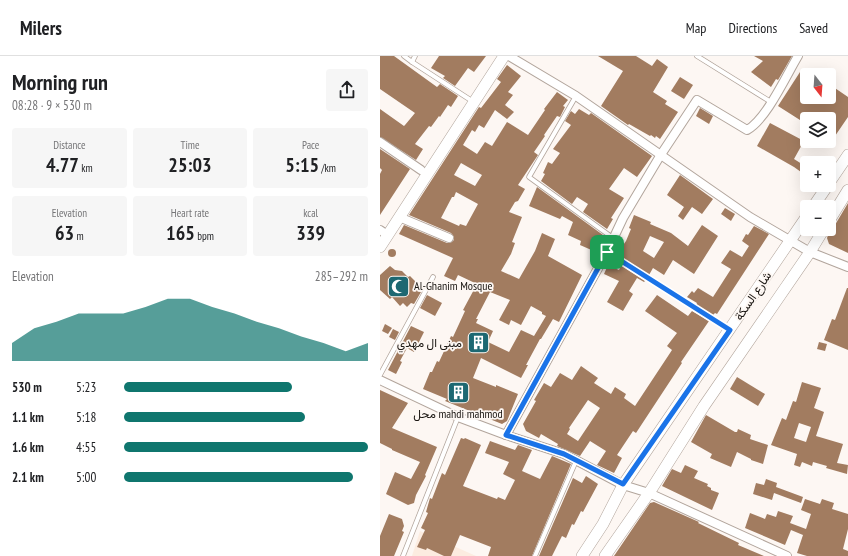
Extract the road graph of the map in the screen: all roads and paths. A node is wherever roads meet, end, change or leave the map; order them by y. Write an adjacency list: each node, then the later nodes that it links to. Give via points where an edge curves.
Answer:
1 (404, 56): 8 (lane)
2 (416, 56): 8 (lane)
3 (496, 56): 10 (main road)
4 (504, 56): 19 (main road)
5 (509, 56): 9 (street)
6 (696, 56): 11 (lane)
7 (798, 56): 11 (street)
8 (412, 62): 10 (lane)
9 (576, 96): 14 (street); 24 (lane, via 528,177)
10 (469, 99): 15 (main road)
11 (771, 102): 14 (street, via 754,126 747,130 697,100)
12 (380, 142): 15 (street)
13 (848, 155): 16 (main road)
14 (660, 156): 24 (street); 25 (street)
15 (421, 170): 21 (main road)
16 (836, 172)
17 (848, 190): 18 (main road)
18 (836, 210)
19 (399, 217): 23 (street); 26 (main road)
20 (800, 226): 25 (main road, شارع السكة)
21 (381, 233)
22 (820, 236): 28 (main road, شارع السكة)
23 (448, 238)
24 (613, 238): 27 (street)
25 (790, 241): 28 (street); 31 (main road, شارع السكة)
26 (380, 247)
27 (607, 252): 31 (lane); 35 (street)
28 (810, 252): 29 (street); 38 (main road, شارع السكة, via 704,406)
29 (848, 267)
30 (433, 277): 32 (lane)
31 (730, 330): 37 (main road, شارع السكة)
32 (380, 375)
33 (380, 380): 34 (street)
34 (458, 417): 35 (street); 39 (lane)
35 (506, 435): 36 (street, via 564,454)
36 (576, 461): 37 (street); 40 (lane)
37 (623, 484): 38 (street); 41 (main road, شارع السكة, via 603,524)
38 (649, 493): 42 (main road, شارع السكة); 43 (street)
39 (403, 556)
40 (534, 556)
41 (582, 556)
42 (605, 556)
43 (786, 556)

